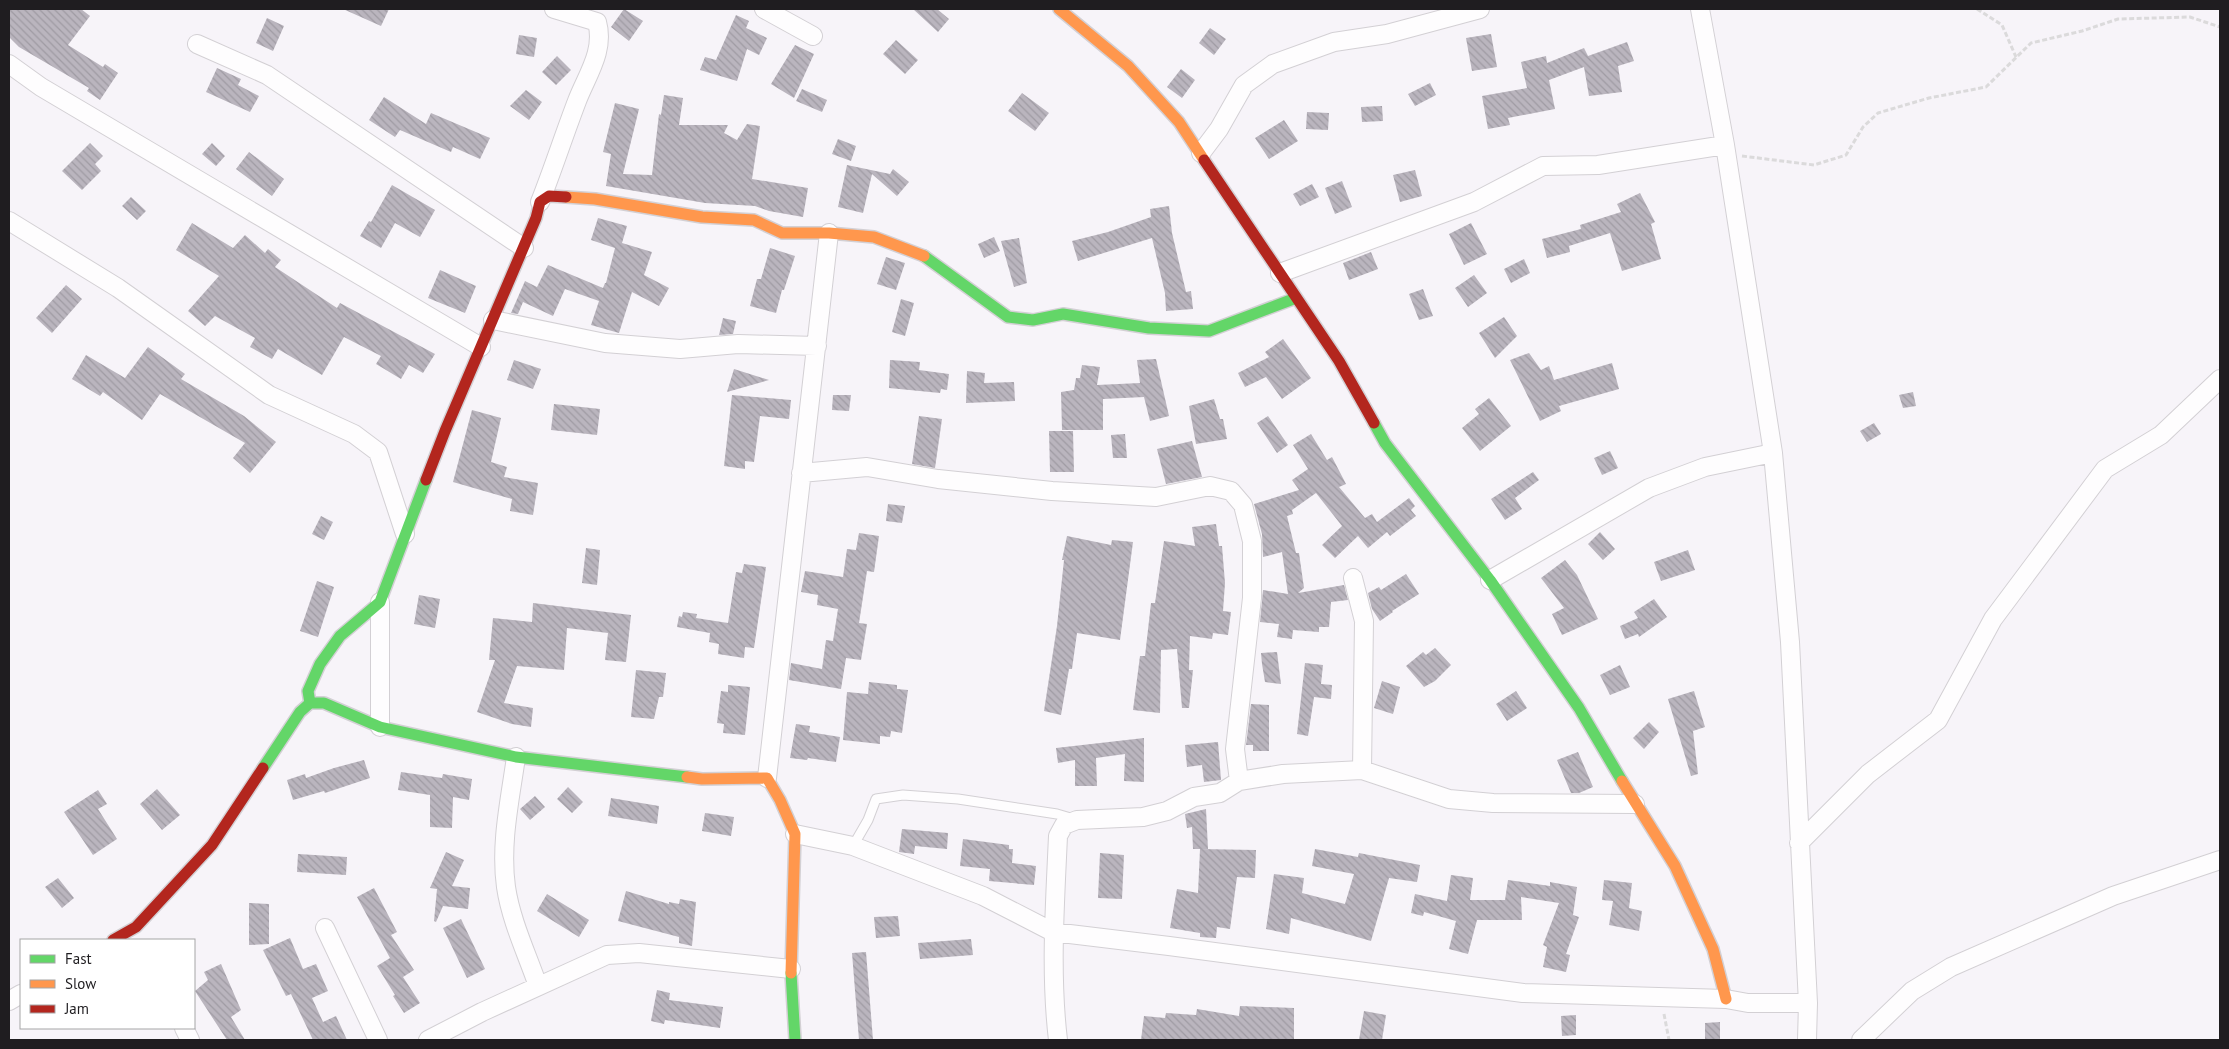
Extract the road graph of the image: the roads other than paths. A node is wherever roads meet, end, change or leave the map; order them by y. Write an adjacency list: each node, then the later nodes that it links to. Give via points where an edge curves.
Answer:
1 (554, 9): 11 (street, via 597,22 600,33 594,64)
2 (764, 9): 6 (street)
3 (1059, 9): 10 (street, via 1128,66 1179,122)
4 (1480, 9): 10 (street, via 1387,34 1334,42 1274,64 1244,85)
5 (1700, 9): 9 (street)
6 (813, 36)
7 (196, 44): 14 (street, via 267,75)
8 (9, 64): 19 (street, via 41,87)
9 (1725, 144): 15 (street, via 1598,165 1542,166 1474,202); 21 (street)
10 (1201, 153): 15 (street)
11 (540, 202): 13 (street, via 549,196 595,199 702,217 754,220 782,233); 14 (street)
12 (9, 221): 23 (street, via 118,288 269,395 368,443 378,452)
13 (829, 233): 16 (street, via 874,237 921,254 1008,317 1033,320 1063,314 1149,328 1209,331); 18 (street)
14 (524, 248): 17 (street)
15 (1280, 273): 16 (street)
16 (1296, 298): 25 (street, via 1339,360 1385,443)
17 (493, 320): 18 (street, via 605,343 680,349 738,344); 19 (street)
18 (817, 346): 22 (street)
19 (481, 348): 23 (street)
20 (2220, 379): 36 (street, via 2162,435 2105,469 1993,619 1938,720 1868,774)
21 (1773, 453): 25 (street, via 1705,467 1649,488); 36 (street, via 1790,642)
22 (801, 473): 31 (street); 32 (street, via 867,467 938,479 1052,491 1156,497 1210,486 1230,491 1243,505 1252,541 1252,598 1235,749)
23 (405, 534): 26 (street)
24 (1353, 578): 30 (street, via 1364,621)
25 (1490, 580): 33 (street, via 1580,708)
26 (380, 602): 27 (street, via 340,636 320,664 308,691); 28 (street)
27 (310, 703): 28 (street, via 324,703); 41 (street, via 300,712 212,845)
28 (380, 727): 29 (street)
29 (516, 757): 31 (street, via 702,779); 44 (street, via 504,845 506,888)
30 (1362, 770): 32 (street, via 1283,774); 33 (street, via 1449,800)
31 (767, 778): 35 (street)
32 (1238, 781): 34 (street, via 1220,793 1194,797 1167,811 1143,817)
33 (1635, 804): 46 (street, via 1675,866 1714,949)
34 (1077, 820): 37 (lane, via 958,799 903,795 876,799); 40 (street, via 1064,826 1058,836)
35 (795, 834): 37 (street); 43 (street)
36 (1799, 843): 48 (street)
37 (853, 846): 40 (street, via 983,896)
38 (2220, 860): 54 (street, via 2113,896 1951,967 1912,991)
39 (324, 928): 49 (street)
40 (1053, 932): 46 (street, via 1523,993); 52 (street)
41 (139, 934): 42 (street)
42 (117, 939)
43 (791, 969): 44 (street, via 638,953 607,956); 51 (street)
44 (538, 986): 50 (street)
45 (20, 995): 47 (street)
46 (1726, 999): 48 (street, via 1748,1003)
47 (9, 1001)
48 (1808, 1003): 53 (street)
49 (378, 1040)
50 (428, 1040)
51 (795, 1040)
52 (1058, 1040)
53 (1808, 1040)
54 (1861, 1040)

